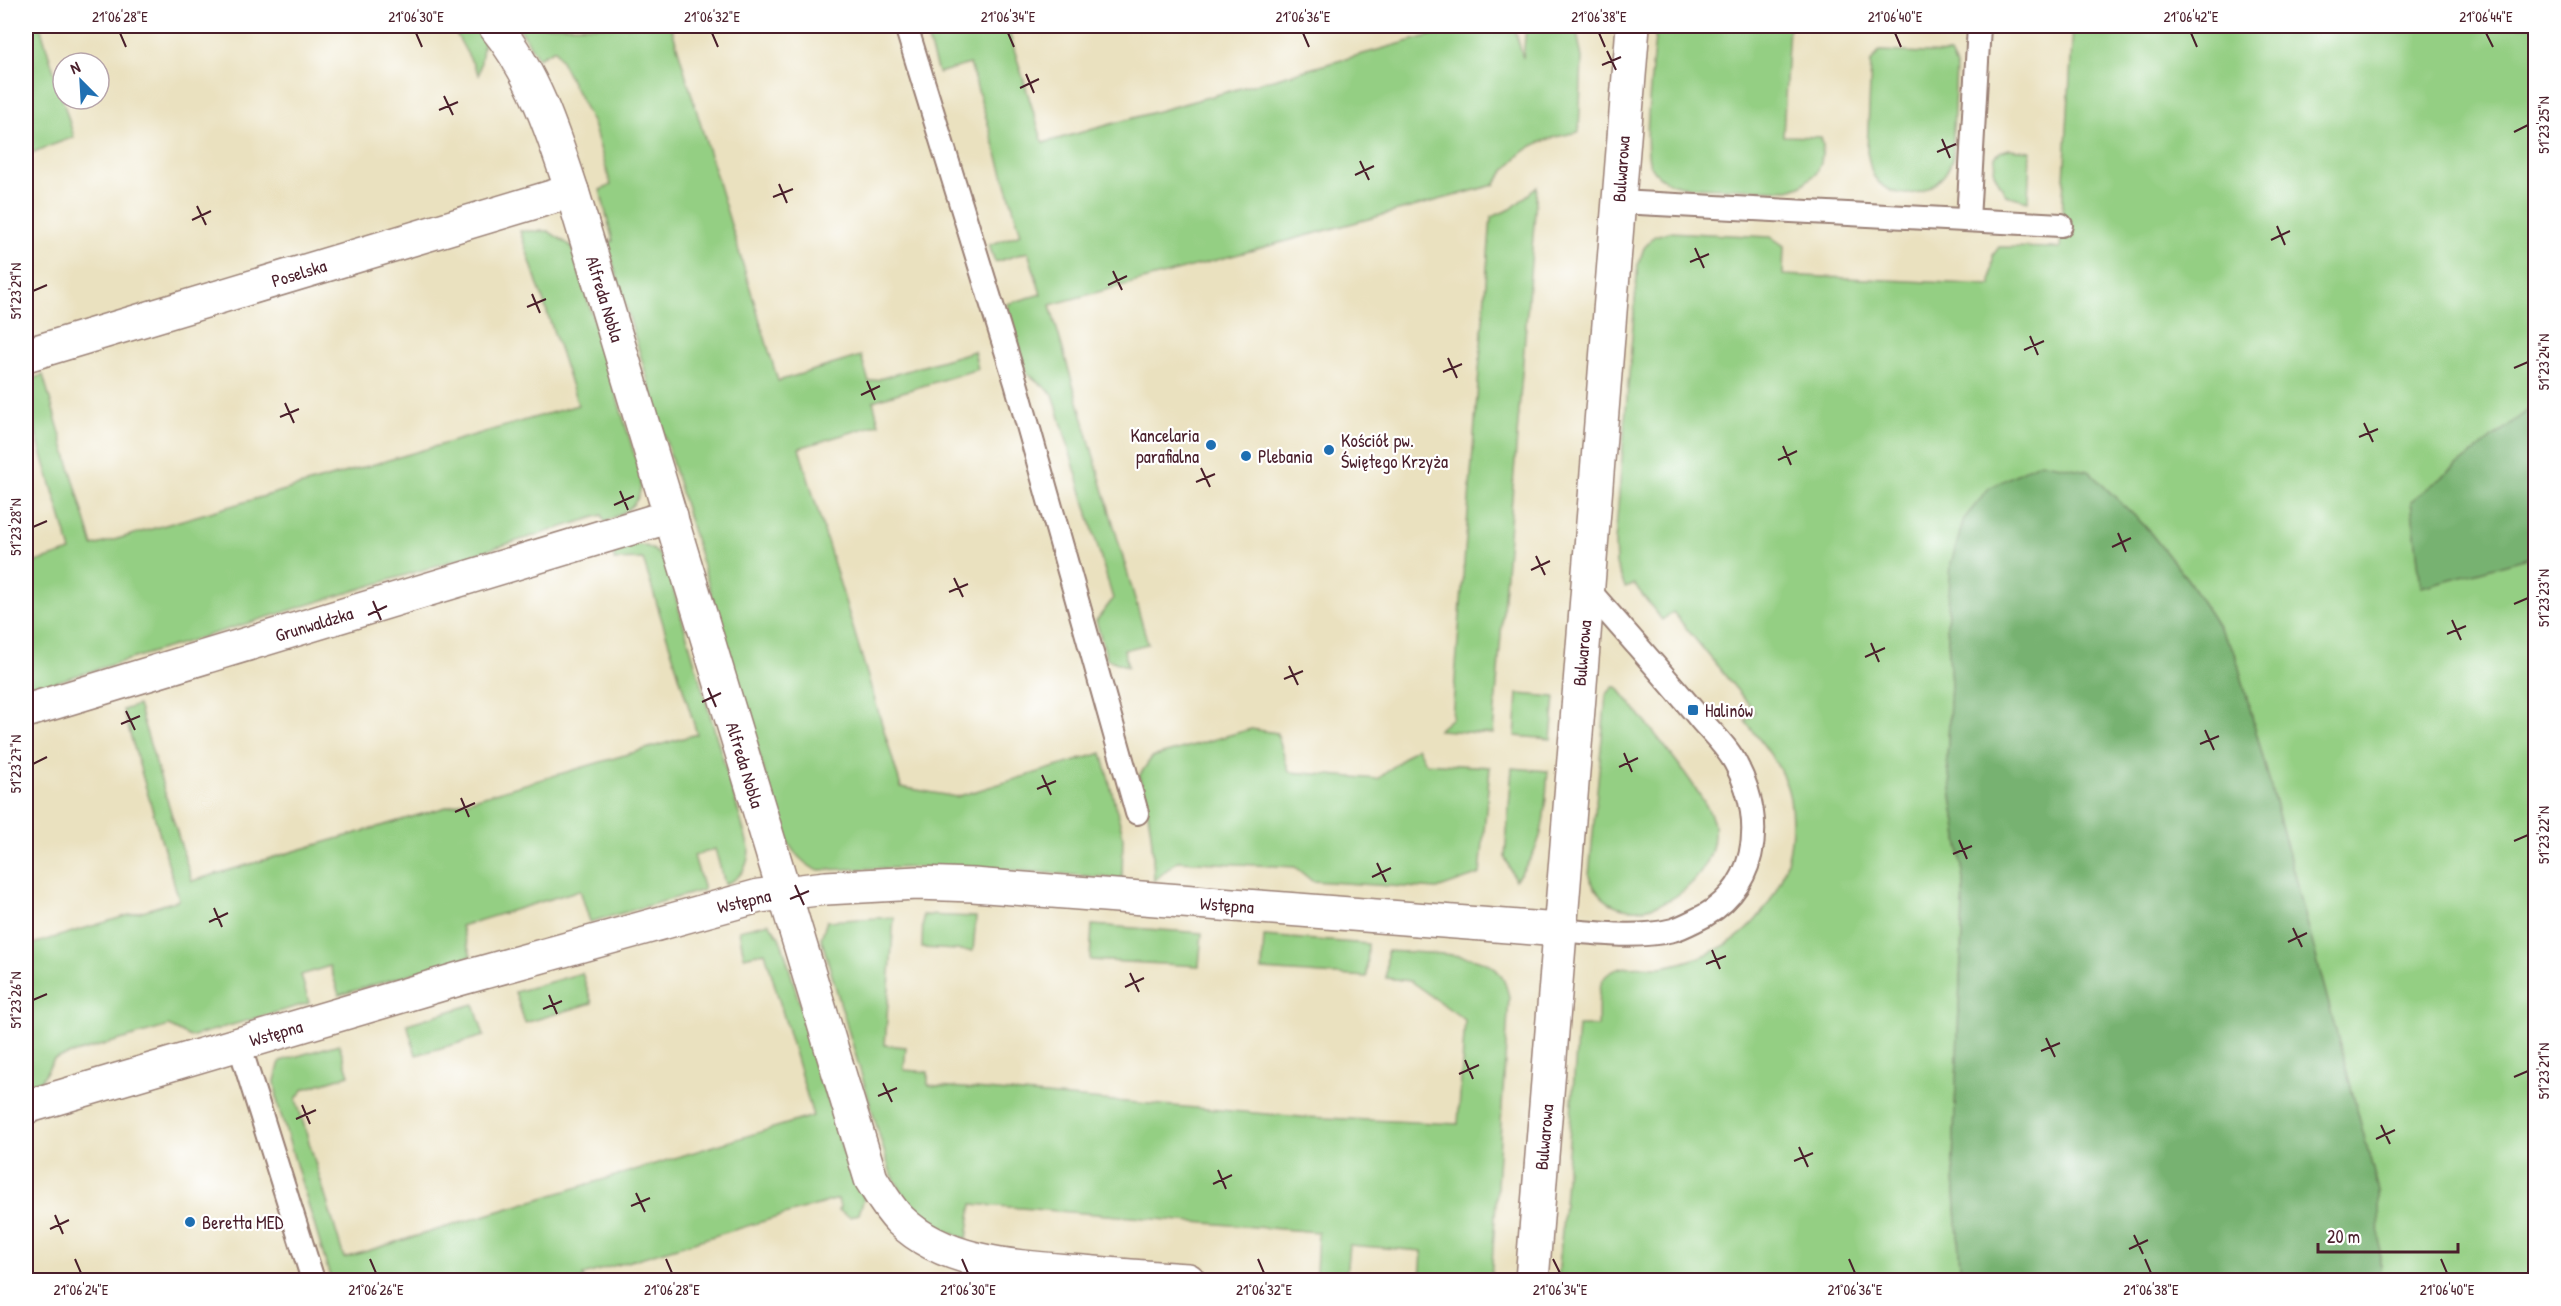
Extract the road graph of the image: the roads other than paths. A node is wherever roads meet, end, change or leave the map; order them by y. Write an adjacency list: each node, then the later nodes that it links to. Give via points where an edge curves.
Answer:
1 (495, 26): 7 (street, Alfreda Nobla, via 523,66 541,103)
2 (906, 26): 15 (lane, via 1016,383)
3 (1617, 26): 6 (lane)
4 (1632, 26): 6 (street, Bulwarowa)
5 (1979, 26): 9 (lane)
6 (1630, 60): 8 (street, Bulwarowa)
7 (572, 191): 11 (street, Poselska); 12 (street, Alfreda Nobla)
8 (1619, 202): 9 (lane); 13 (street, Bulwarowa)
9 (1968, 220): 10 (lane)
10 (2061, 225)
11 (26, 355)
12 (671, 516): 14 (street, Grunwaldzka); 16 (street, Alfreda Nobla)
13 (1587, 588): 17 (street, Bulwarowa); 17 (lane, via 1736,764 1750,800 1754,841 1740,885 1723,904 1701,918 1674,930 1644,933)
14 (26, 711)
15 (1137, 813)
16 (783, 892): 17 (street, Wstępna, via 917,884 973,885); 18 (street, Wstępna, via 730,903); 21 (street, Alfreda Nobla, via 871,1179 884,1202 902,1221 945,1248 994,1262)
17 (1559, 930): 22 (street, Bulwarowa)
18 (239, 1044): 19 (street, Wstępna); 20 (lane)
19 (26, 1107)
20 (313, 1281)
21 (1188, 1281)
22 (1532, 1281)

